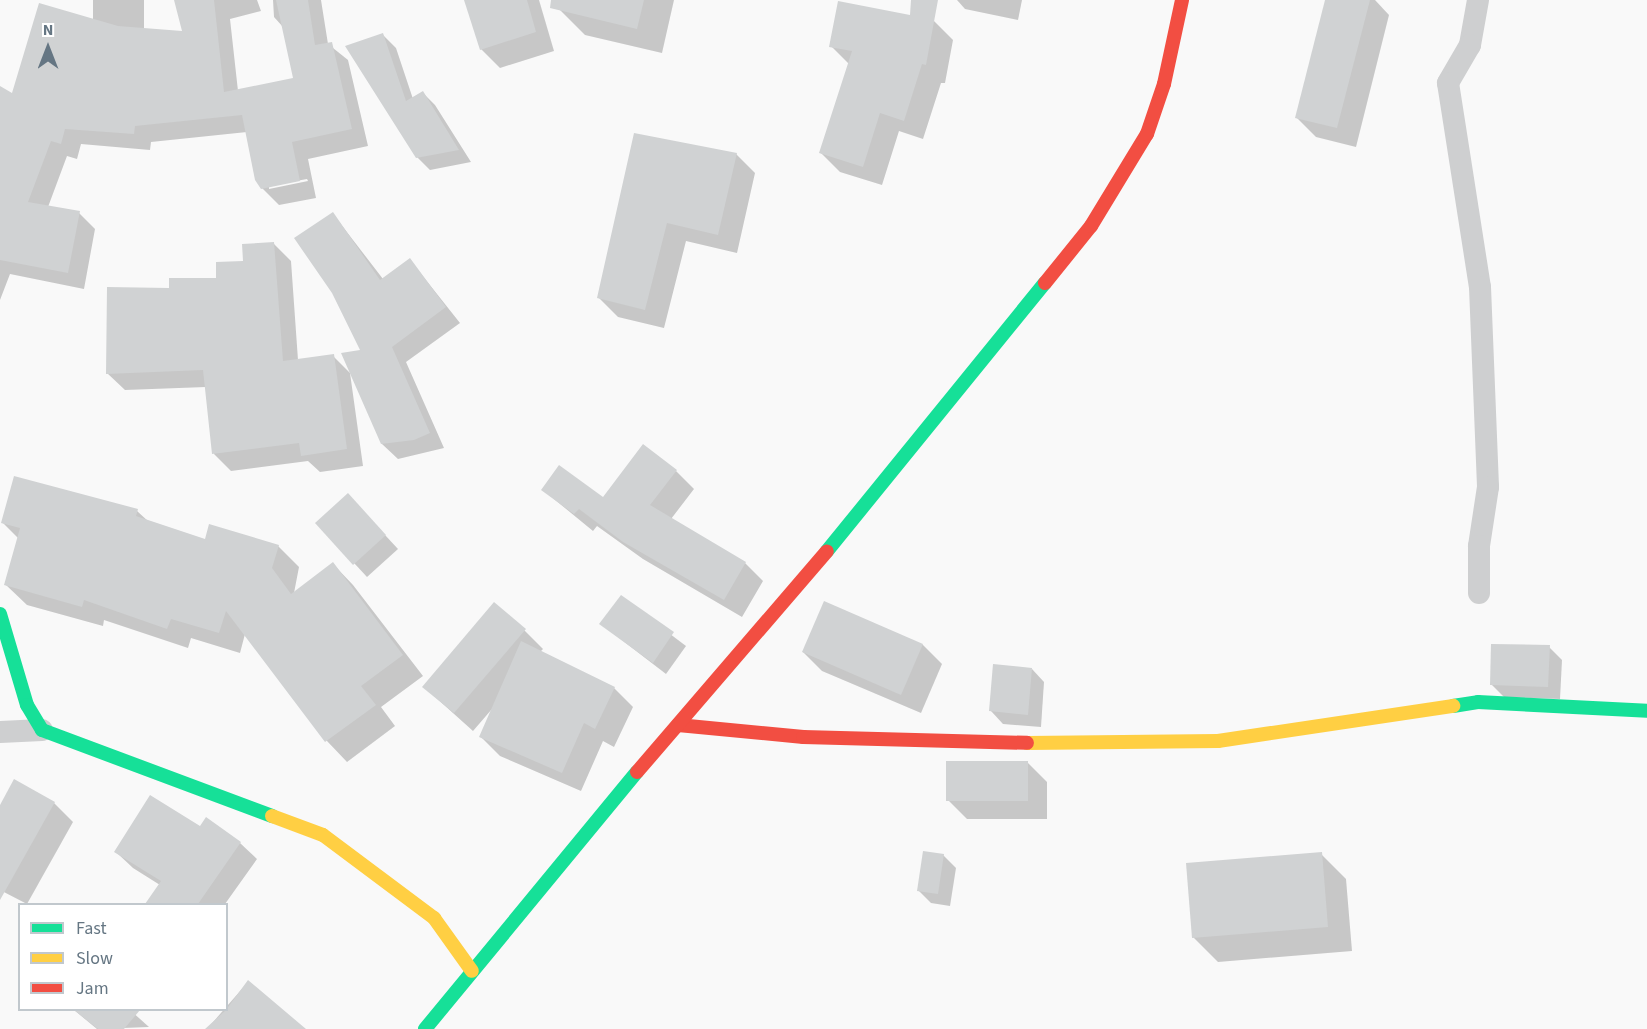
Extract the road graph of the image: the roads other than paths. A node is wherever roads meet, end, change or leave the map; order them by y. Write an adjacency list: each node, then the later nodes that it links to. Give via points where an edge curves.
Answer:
1 (1182, 0): 6 (street, via 1164,84 1147,134 1091,226 861,511)
2 (1478, 0): 3 (street, via 1470,45 1448,83 1480,287 1488,487 1479,546)
3 (1479, 593)
4 (0, 614): 7 (street, via 27,705)
5 (1647, 711): 6 (street, via 1478,702 1218,741 1060,744 803,737)
6 (678, 725): 9 (street)
7 (42, 730): 8 (street); 9 (street, via 323,835 434,918)
8 (0, 732)
9 (472, 971): 10 (street)
10 (425, 1029)

